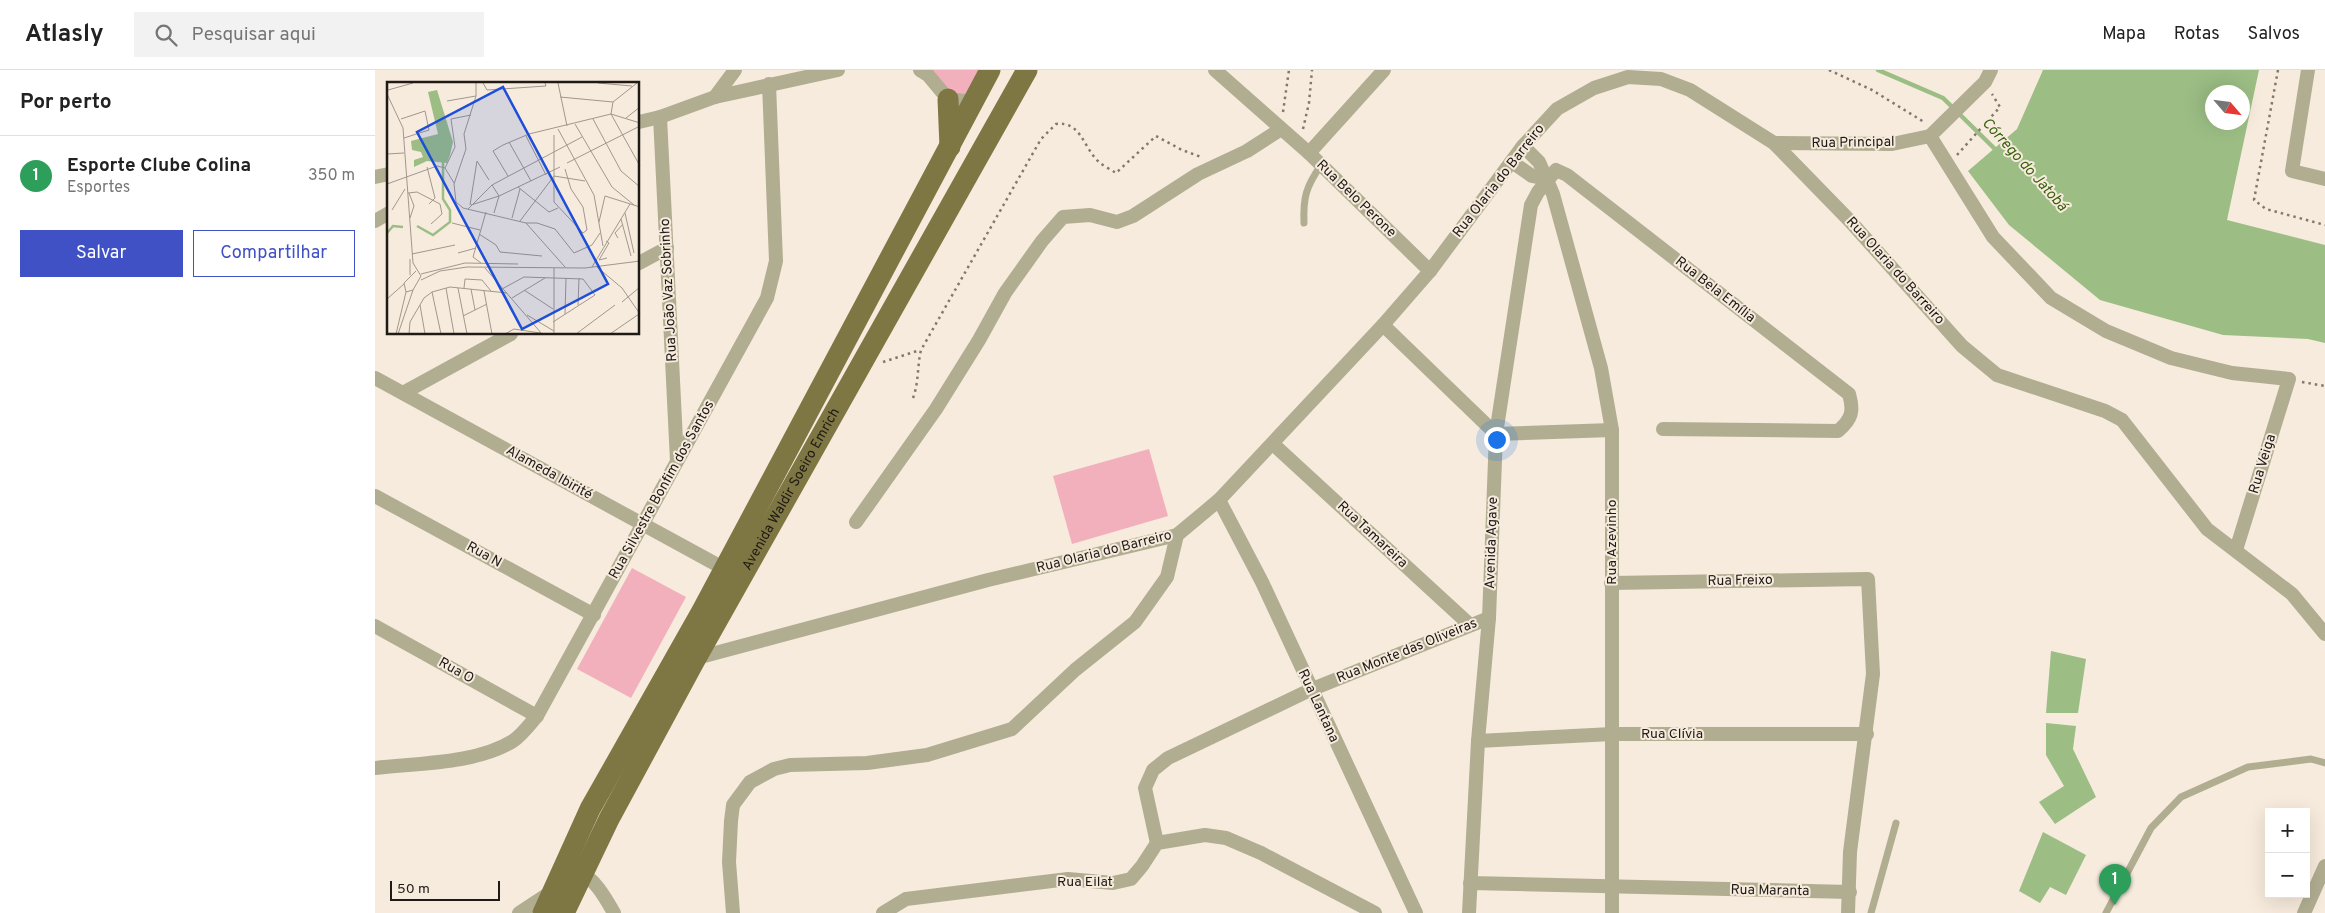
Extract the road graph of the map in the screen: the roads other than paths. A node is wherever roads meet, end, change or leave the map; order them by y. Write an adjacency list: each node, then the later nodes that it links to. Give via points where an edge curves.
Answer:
1 (735, 70): 12 (street)
2 (838, 70): 10 (street)
3 (920, 70): 13 (street)
4 (990, 70): 14 (main road, Avenida Waldir Soeiro Emrich)
5 (1027, 70): 11 (main road, Avenida Waldir Soeiro Emrich)
6 (1215, 70): 17 (street, Rua Belo Perone)
7 (1384, 70): 22 (street)
8 (2308, 70): 26 (street, via 2292,172)
9 (1986, 79): 18 (street)
10 (769, 84): 12 (street); 41 (street, Rua Silvestre Bonfim dos Santos, via 775,261 767,298)
11 (1012, 87): 14 (main road); 55 (main road, Avenida Waldir Soeiro Emrich)
12 (715, 98): 15 (street)
13 (947, 99): 14 (street); 21 (main road)
14 (974, 102): 21 (main road, Avenida Waldir Soeiro Emrich)
15 (660, 117): 16 (street); 30 (street, Rua João Vaz Sobrinho)
16 (640, 122)
17 (1281, 129): 22 (street, Rua Belo Perone); 44 (street, via 1247,151 1198,174 1133,216 1117,222 1090,215 1063,217 1042,240 1005,293 936,409)
18 (1935, 130): 19 (street, Rua Principal, via 1892,144); 47 (street, Rua Veiga, via 1948,165 1993,236 2051,298 2106,331 2171,358 2232,373 2289,379)
19 (1774, 143): 20 (street, Rua Olaria do Barreiro, via 1690,90 1661,79 1628,77 1594,88 1557,109); 47 (street, Rua Olaria do Barreiro, via 1849,220 1962,346 1997,375 2105,411 2122,420 2207,529)
20 (1523, 146): 23 (street, Rua Olaria do Barreiro); 25 (street, Rua Azevinho, via 1539,162)
21 (950, 148): 48 (main road, Avenida Waldir Soeiro Emrich)
22 (1304, 149): 24 (street, Rua Belo Perone)
23 (1512, 162): 25 (street, via 1532,176); 32 (street, Rua Olaria do Barreiro)
24 (1321, 165): 29 (lane, via 1306,190); 32 (street, Rua Belo Perone)
25 (1547, 179): 37 (street, Rua Bela Emília, via 1556,170 1567,175 1849,394 1853,409 1849,422 1838,431); 38 (street, Rua Azevinho, via 1601,368); 39 (street, Avenida Agave, via 1531,206)
26 (2325, 179)
27 (387, 214): 28 (street)
28 (375, 221)
29 (1304, 224)
30 (667, 248): 31 (street); 41 (street, Rua João Vaz Sobrinho)
31 (640, 262)
32 (1430, 271): 33 (street, Rua Olaria do Barreiro)
33 (1383, 325): 39 (street); 40 (street, Rua Olaria do Barreiro)
34 (509, 335): 36 (street)
35 (375, 378): 36 (street, Alameda Ibirité)
36 (403, 393): 45 (street, Alameda Ibirité)
37 (1663, 429)
38 (1612, 430): 39 (street); 49 (street, Rua Azevinho)
39 (1496, 434): 51 (street, Avenida Agave)
40 (1273, 444): 43 (street, Rua Olaria do Barreiro); 53 (street, Rua Tamareira)
41 (677, 462): 45 (street, Rua Silvestre Bonfim dos Santos)
42 (375, 496): 50 (street, Rua N)
43 (1219, 500): 46 (street, Rua Olaria do Barreiro); 56 (street, Rua Lantana, via 1262,582)
44 (856, 522)
45 (644, 524): 48 (street, Alameda Ibirité); 50 (street, Rua Silvestre Bonfim dos Santos)
46 (1177, 534): 55 (street, Rua Olaria do Barreiro); 75 (street, via 1167,577 1135,622 1075,670 1012,729 927,755 867,763 790,765 774,769 750,782 733,805 729,862)
47 (2236, 550): 54 (street, Rua Olaria do Barreiro, via 2292,594)
48 (723, 568): 55 (main road, Avenida Waldir Soeiro Emrich)
49 (1611, 583): 58 (street, Rua Azevinho); 59 (street, Rua Freixo, via 1868,578 1873,674)
50 (594, 614): 57 (street, Rua Silvestre Bonfim dos Santos)
51 (1489, 618): 53 (street, Rua Monte das Oliveiras); 60 (street, Avenida Agave)
52 (375, 626): 57 (street, Rua O)
53 (1470, 626): 56 (street, Rua Monte das Oliveiras)
54 (2325, 634)
55 (686, 656): 66 (main road, Avenida Waldir Soeiro Emrich, via 609,819)
56 (1311, 690): 64 (street, Rua Monte das Oliveiras, via 1168,758 1153,770 1145,788); 78 (street, Rua Lantana)
57 (537, 716): 62 (street, Rua Silvestre Bonfim dos Santos, via 515,740 491,752)
58 (1612, 734): 59 (street, Rua Clívia); 60 (street, Rua Clívia); 68 (street, Rua Azevinho)
59 (1867, 734): 70 (street, via 1850,852)
60 (1477, 740): 67 (street, Avenida Agave)
61 (2325, 763): 83 (lane, via 2311,759 2248,768 2181,796 2151,828)
62 (375, 768)
63 (1896, 823): 82 (lane)
64 (1157, 843): 76 (street, Rua Eilat, via 1131,879 1113,883 1068,879 906,899); 77 (street, via 1205,835 1227,838)
65 (2325, 866): 84 (street)
66 (574, 868): 69 (main road, Avenida Waldir Soeiro Emrich); 73 (main road, Avenida Waldir Soeiro Emrich); 74 (street, via 603,892)
67 (1470, 883): 68 (street, Rua Maranta); 79 (street, Avenida Agave)
68 (1612, 888): 70 (street, Rua Maranta); 80 (street, Rua Azevinho)
69 (551, 892): 71 (street); 72 (main road, Avenida Waldir Soeiro Emrich)
70 (1850, 892): 81 (street)
71 (519, 913)
72 (543, 913)
73 (564, 913)
74 (615, 913)
75 (733, 913)
76 (883, 913)
77 (1375, 913)
78 (1416, 913)
79 (1469, 913)
80 (1612, 913)
81 (1848, 913)
82 (1871, 913)
83 (2106, 913)
84 (2304, 913)

